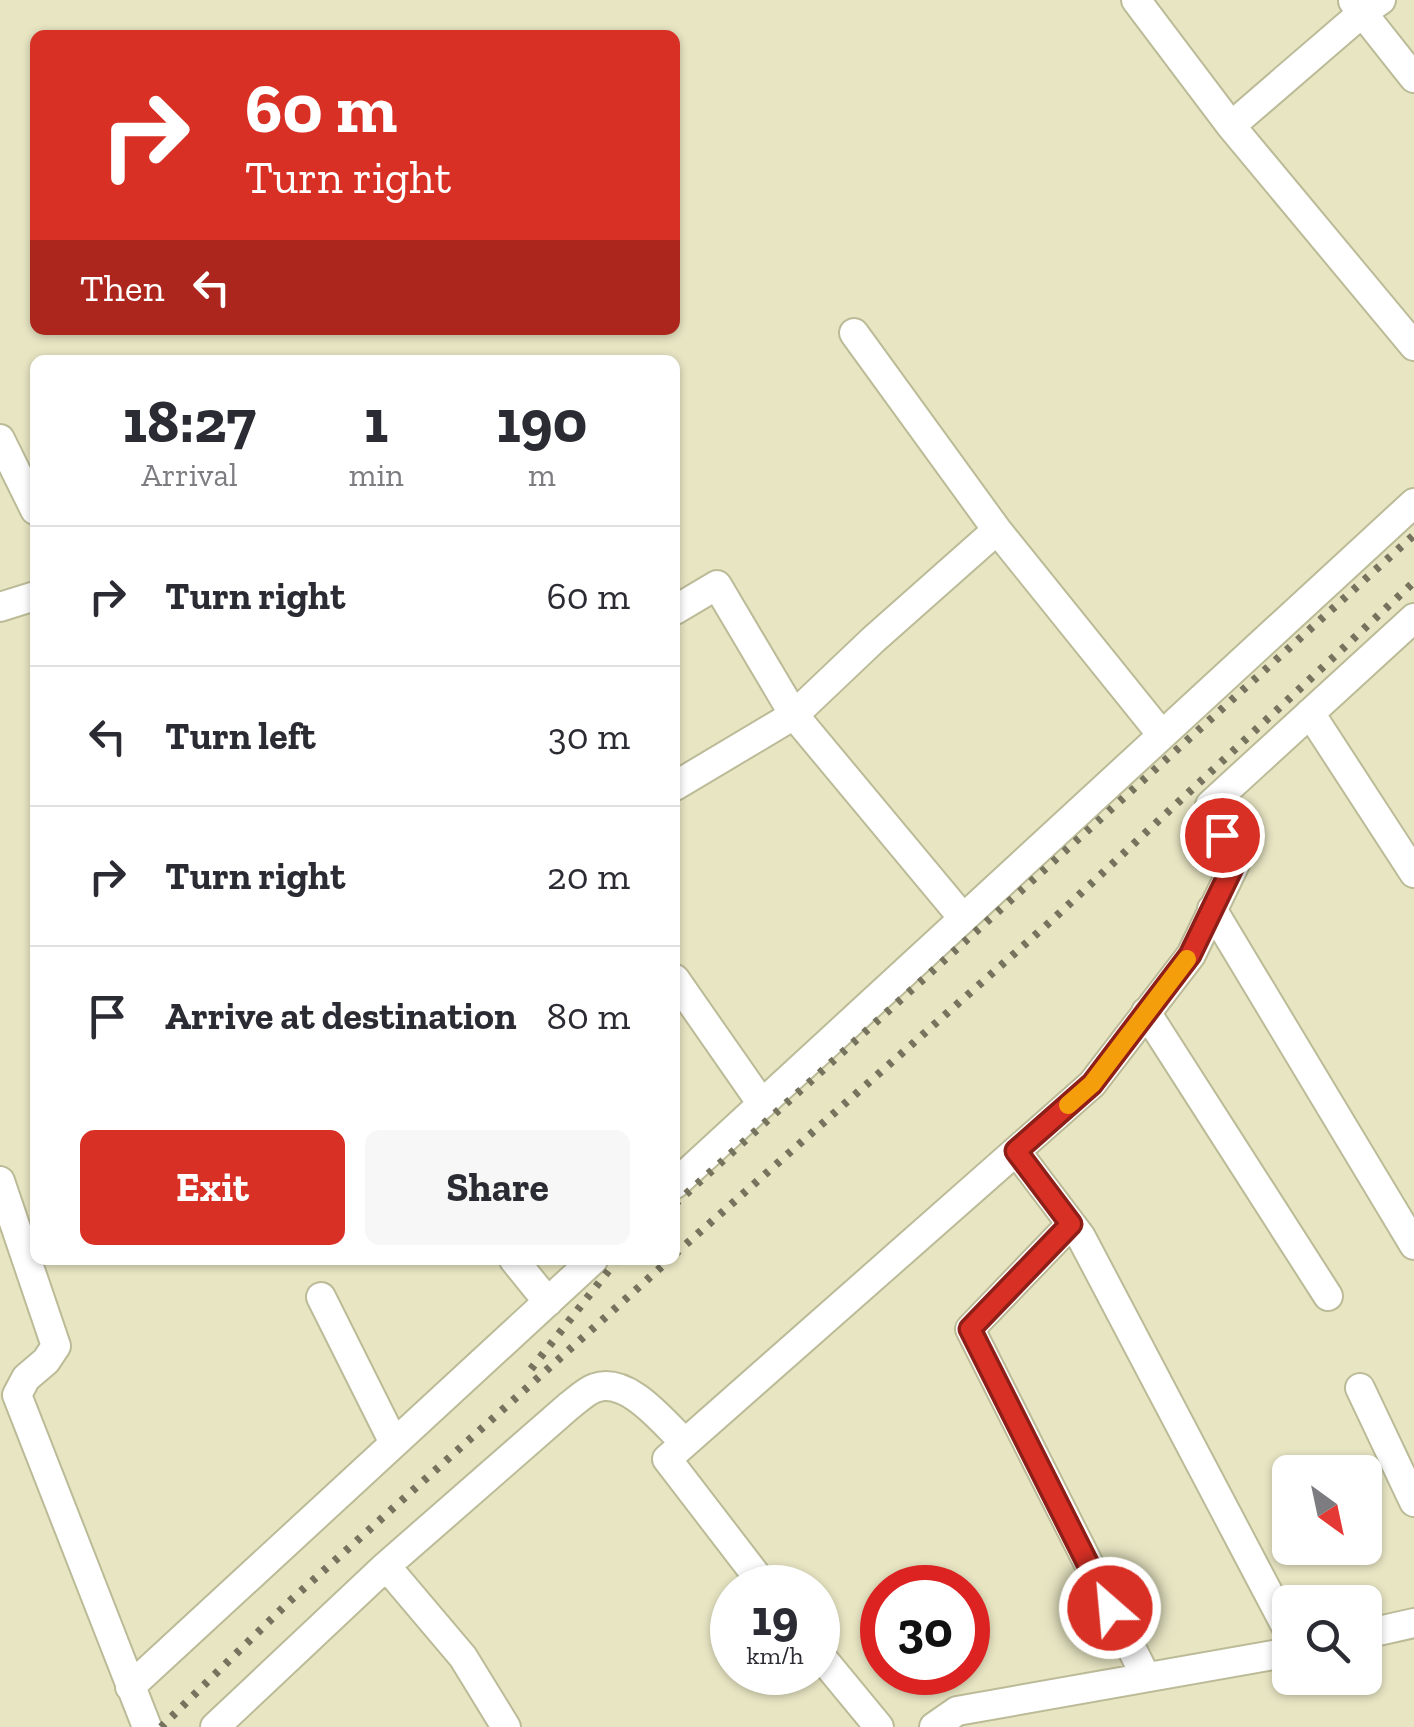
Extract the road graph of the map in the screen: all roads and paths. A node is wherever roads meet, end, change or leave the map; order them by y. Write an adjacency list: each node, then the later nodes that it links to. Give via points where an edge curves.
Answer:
1 (1136, 0): 4 (street)
2 (1365, 4): 3 (street); 4 (street)
3 (1414, 78)
4 (1231, 126): 6 (street)
5 (854, 333): 10 (street)
6 (1414, 346)
7 (0, 438): 8 (street)
8 (30, 500)
9 (1414, 503): 17 (street)
10 (997, 530): 16 (street); 17 (street)
11 (30, 598): 12 (street)
12 (0, 607)
13 (680, 607): 16 (street, via 717,585)
14 (1414, 618): 15 (street)
15 (1310, 713): 19 (street); 20 (street, via 1210,805 1234,864)
16 (794, 714): 18 (street); 21 (street)
17 (1162, 735): 21 (street)
18 (680, 783)
19 (1414, 873)
20 (1212, 910): 23 (street, via 1190,955); 29 (street)
21 (964, 918): 24 (street)
22 (680, 986): 24 (street)
23 (1146, 1012): 25 (street, via 1092,1084); 32 (street)
24 (762, 1104): 26 (street)
25 (1016, 1151): 28 (street); 37 (street)
26 (680, 1179)
27 (0, 1180): 47 (street, via 56,1346 17,1395)
28 (1071, 1224): 41 (street); 45 (street, via 970,1329)
29 (1414, 1245)
30 (518, 1265): 34 (street)
31 (588, 1265): 34 (street)
32 (1328, 1296)
33 (321, 1297): 36 (street)
34 (548, 1302): 36 (street)
35 (1360, 1388): 38 (street)
36 (394, 1443): 47 (street)
37 (686, 1443): 39 (street, via 667,1460); 40 (street, via 636,1396 619,1387 596,1387)
38 (1414, 1502)
39 (748, 1565)
40 (386, 1566): 49 (street); 50 (street, via 463,1657)
41 (1272, 1600)
42 (1414, 1623): 43 (street)
43 (1382, 1630)
44 (1272, 1655): 45 (street)
45 (1146, 1678): 52 (street, via 956,1711)
46 (840, 1680): 51 (street)
47 (130, 1688): 48 (street)
48 (147, 1727)
49 (215, 1727)
50 (506, 1727)
51 (879, 1727)
52 (934, 1727)

